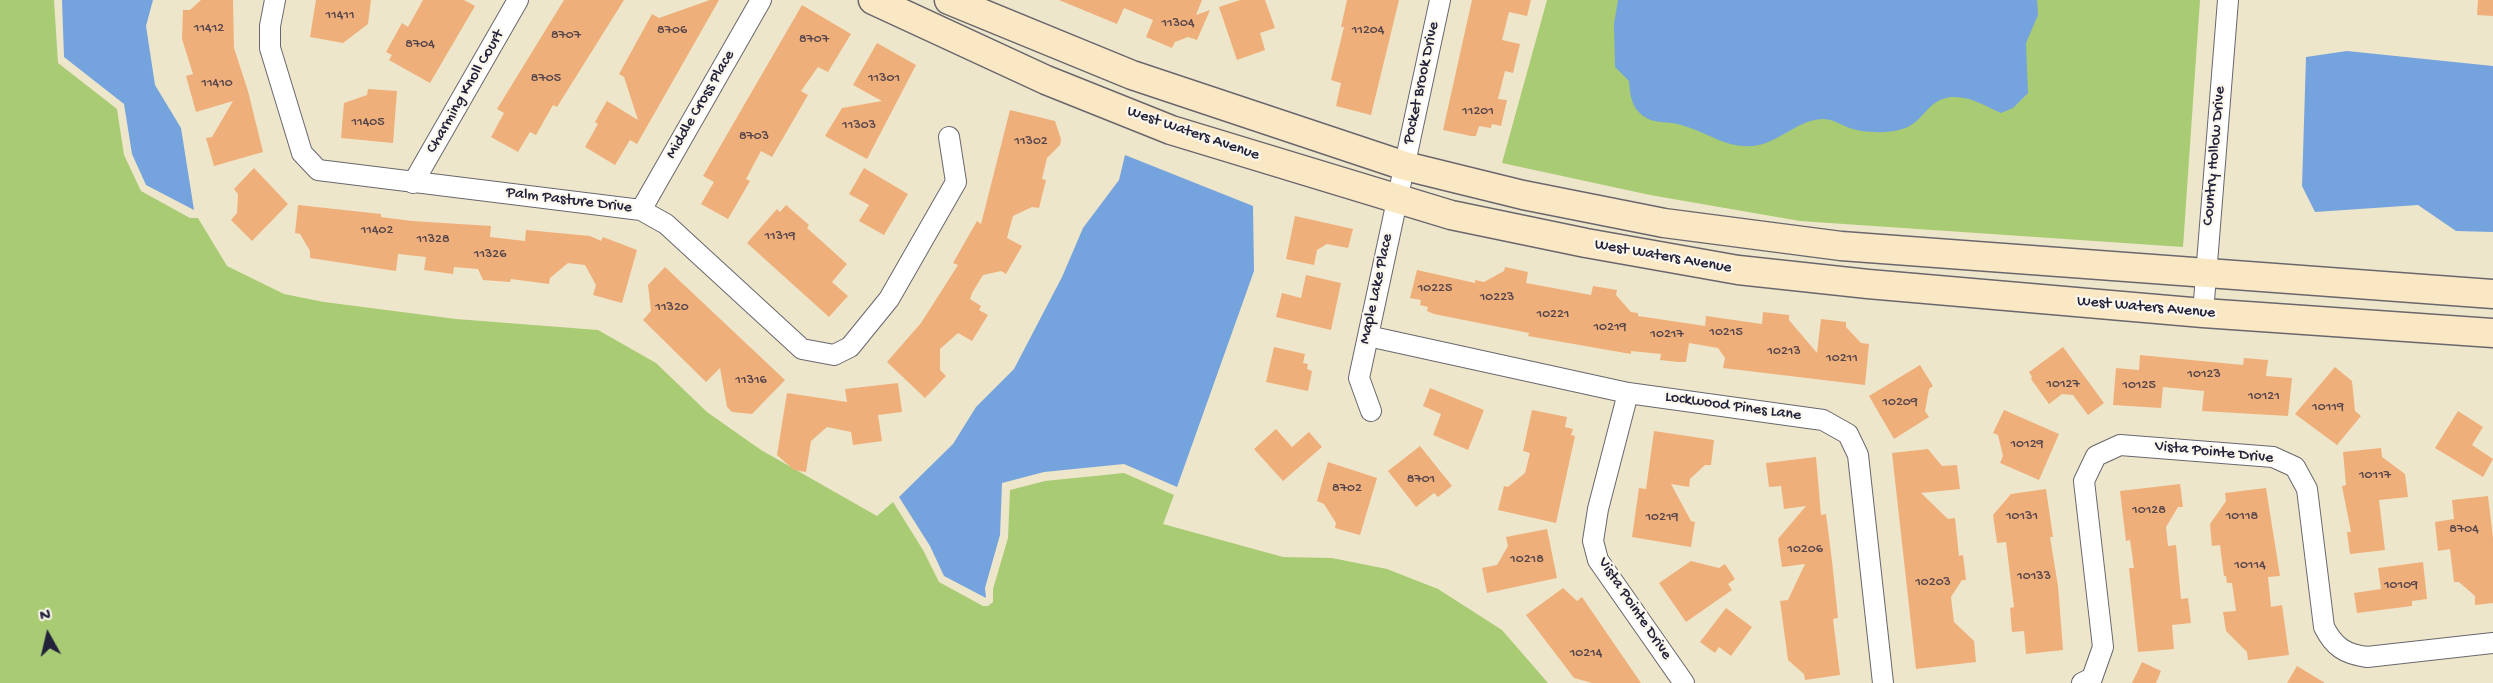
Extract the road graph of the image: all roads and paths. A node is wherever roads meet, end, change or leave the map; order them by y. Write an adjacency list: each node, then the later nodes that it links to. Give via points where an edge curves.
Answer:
1 (275, 0): 10 (street, Palm Pasture Drive, via 270,48 302,153 318,170)
2 (518, 0): 10 (street, Charming Knoll Court)
3 (761, 0): 12 (street, Middle Cross Place)
4 (873, 0): 11 (street, West Waters Avenue, via 1046,80 1171,130)
5 (949, 0): 9 (street, West Waters Avenue, via 1131,75)
6 (1440, 0): 9 (street, Pocket Brook Drive)
7 (2228, 0): 13 (street, Country Hollow Drive)
8 (949, 137): 12 (street, Palm Pasture Drive, via 956,182 889,299 850,347 834,355 802,349 666,224)
9 (1405, 166): 11 (street, Maple Lake Place); 13 (street, West Waters Avenue, via 1522,195 1676,225 1841,246)
10 (413, 183): 12 (street, Palm Pasture Drive)
11 (1396, 199): 15 (street, West Waters Avenue, via 1552,236 1738,270); 17 (street, Maple Lake Place)
12 (640, 210)
13 (2206, 273): 14 (street, West Waters Avenue); 15 (street, Country Hollow Drive)
14 (2493, 294)
15 (2203, 313): 16 (street, West Waters Avenue)
16 (2493, 333)
17 (1368, 336): 18 (street, Lockwood Pines Lane); 19 (street, Maple Lake Place, via 1359,378)
18 (1628, 393): 21 (street, Vista Pointe Drive, via 1593,541 1598,560); 22 (street, Lockwood Pines Lane, via 1823,420 1848,434 1858,455)
19 (1371, 411)
20 (2493, 643): 23 (street, Vista Pointe Drive, via 2367,657 2348,654 2332,643 2324,627 2307,489 2295,467 2273,457 2120,445 2096,456 2084,481 2103,648 2092,678)
21 (1684, 683)
22 (1883, 683)
23 (2082, 683)

